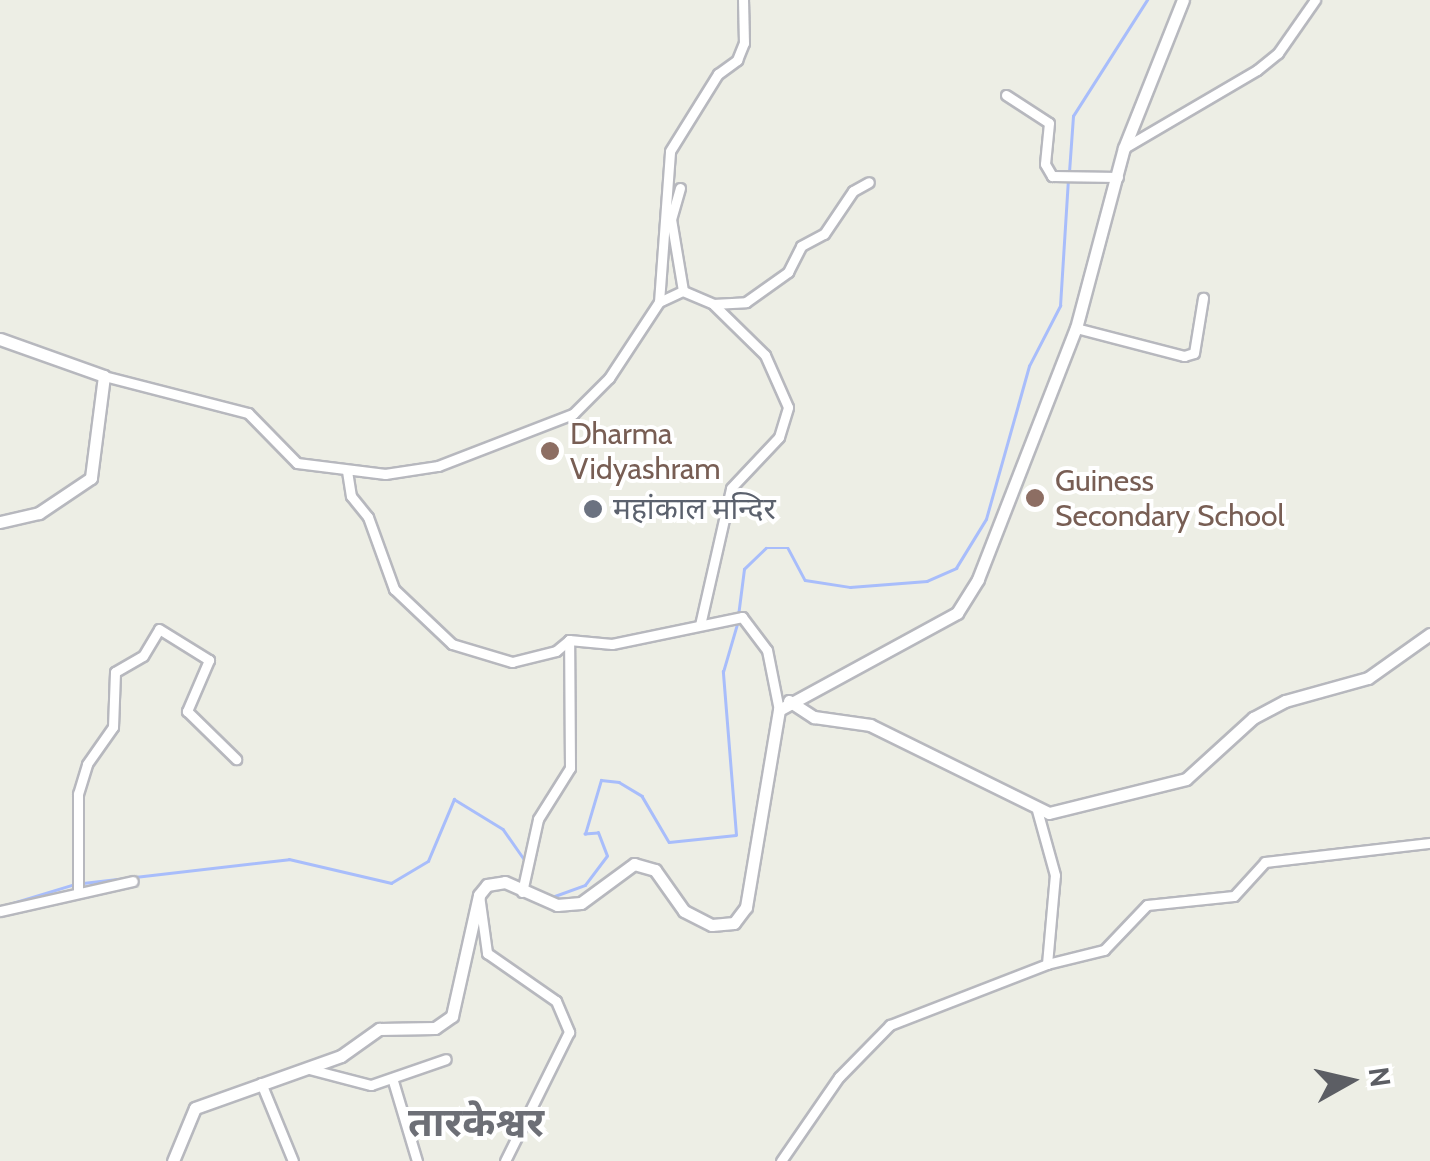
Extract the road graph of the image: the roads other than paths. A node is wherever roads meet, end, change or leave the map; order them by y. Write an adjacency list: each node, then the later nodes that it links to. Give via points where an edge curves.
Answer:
1 (743, 0): 11 (street, via 744,43 737,60 718,74 670,151)
2 (1182, 0): 5 (street)
3 (1315, 0): 5 (street, via 1278,53 1257,70)
4 (1006, 95): 6 (street, via 1049,123 1045,164 1052,176)
5 (1124, 148): 6 (street)
6 (1121, 177): 13 (street)
7 (868, 182): 12 (street, via 853,191 824,234 801,246 788,272 746,302)
8 (680, 188): 9 (street, via 672,219)
9 (683, 292): 11 (street); 12 (street)
10 (1204, 298): 13 (street, via 1194,352 1184,356)
11 (659, 302): 16 (street, via 608,378 573,414 438,466 386,474)
12 (714, 304): 18 (street, via 766,355 788,407 780,437 731,488)
13 (1076, 328): 21 (street, via 978,579 957,613)
14 (0, 340): 15 (street)
15 (104, 376): 16 (street, via 248,413 297,462); 17 (street, via 91,478 39,513)
16 (348, 471): 20 (street, via 351,496 368,517 394,589 452,644 512,662 556,651)
17 (0, 522)
18 (700, 625): 20 (street, via 612,644); 21 (street, via 742,617 768,650)
19 (1430, 634): 23 (street, via 1368,678 1286,701 1253,718 1186,779 1076,808)
20 (569, 640): 26 (street, via 570,768 538,819)
21 (784, 705): 23 (street, via 870,725); 26 (street, via 746,907 734,923 712,924 684,912 656,870 634,864 581,903 557,905)
22 (236, 759): 27 (street, via 187,711 209,660 159,628 143,656 115,672 113,727 87,764 78,794)
23 (1037, 810): 30 (street, via 1055,876)
24 (1430, 843): 30 (street, via 1265,862 1234,896 1147,904 1104,950)
25 (134, 881): 27 (street)
26 (522, 888): 28 (street, via 504,882)
27 (78, 890): 29 (street)
28 (479, 895): 32 (street, via 452,1016 435,1028 379,1029); 38 (street, via 488,953 556,1001 568,1032)
29 (0, 910)
30 (1047, 964): 39 (street, via 890,1026 838,1077)
31 (446, 1059): 33 (street)
32 (309, 1069): 33 (street, via 353,1084); 34 (street)
33 (393, 1081): 37 (street)
34 (261, 1082): 35 (street, via 195,1108); 36 (street)
35 (173, 1161)
36 (293, 1161)
37 (417, 1161)
38 (505, 1161)
39 (781, 1161)

